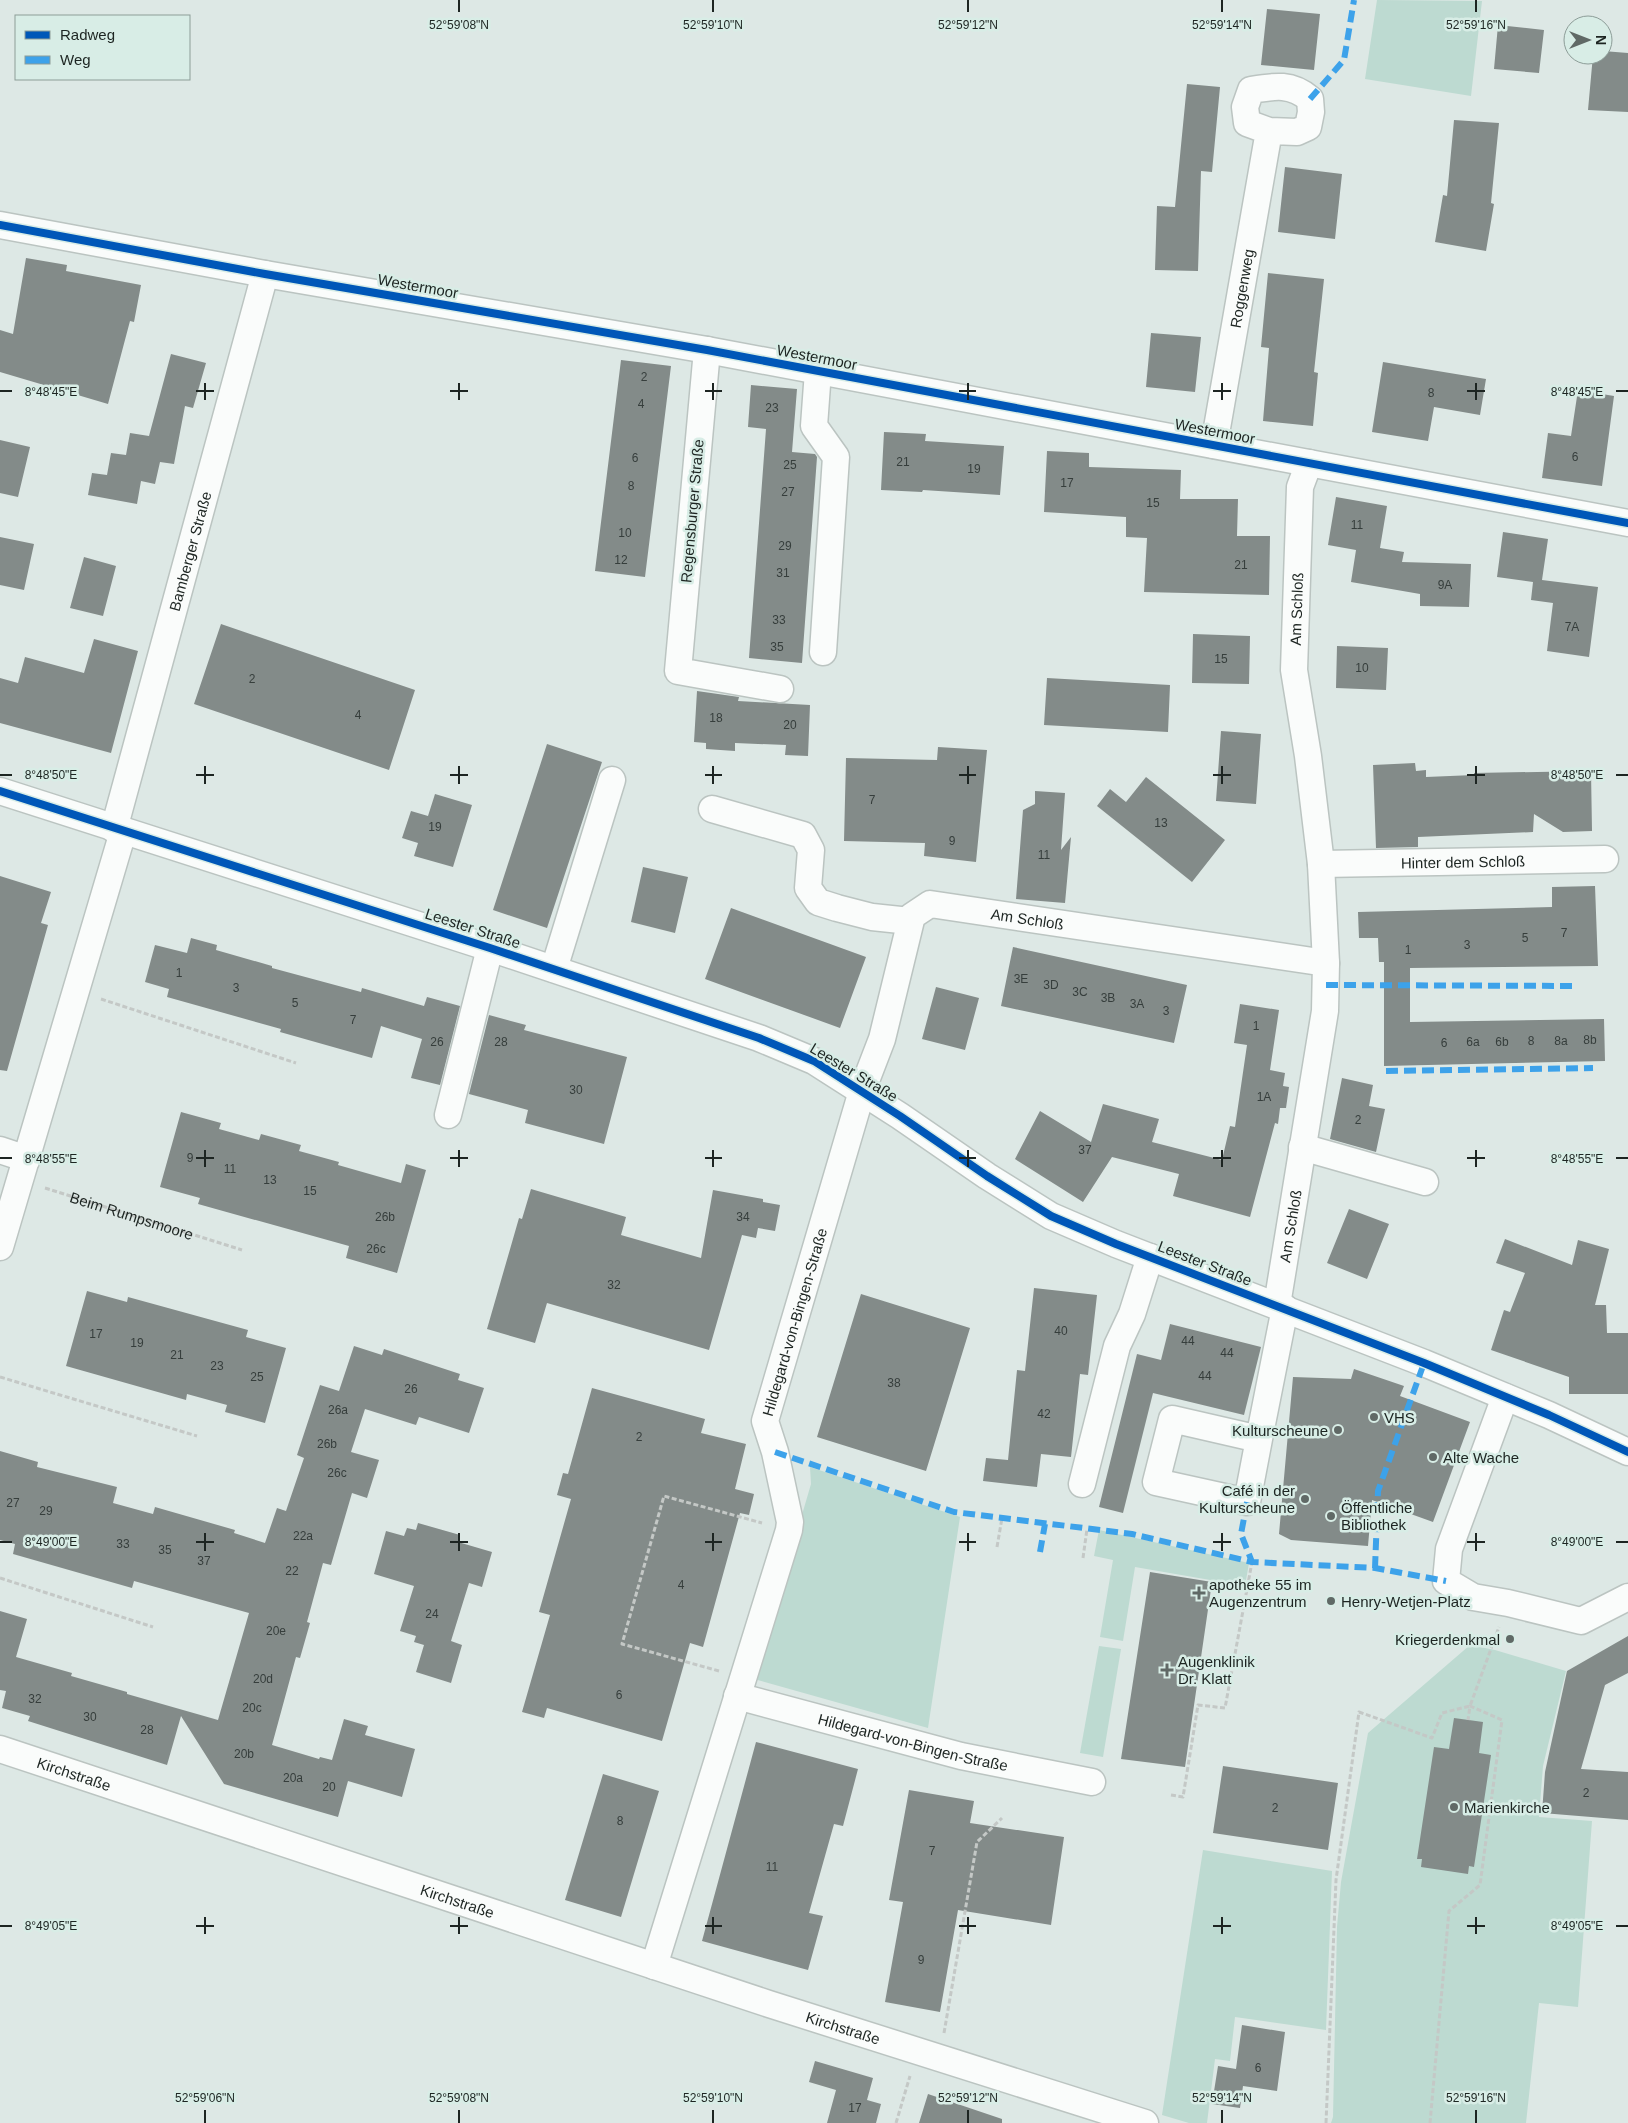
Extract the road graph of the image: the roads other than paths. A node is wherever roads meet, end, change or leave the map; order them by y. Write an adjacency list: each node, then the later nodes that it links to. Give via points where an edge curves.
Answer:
1 (1269, 131): 6 (street, Roggenweg)
2 (0, 226): 3 (street, Westermoor)
3 (265, 274): 4 (street, Westermoor); 14 (street, Bamberger Straße)
4 (707, 350): 5 (street, Westermoor); 10 (street, Regensburger Straße, via 678,671)
5 (818, 371): 6 (street, Westermoor); 9 (street, via 814,426 836,457)
6 (1214, 445): 7 (street, Westermoor)
7 (1309, 463): 8 (street, Westermoor); 16 (street, Am Schloß, via 1300,487 1294,670)
8 (1628, 523)
9 (823, 652)
10 (780, 688)
11 (612, 780): 20 (street)
12 (0, 791): 14 (street, Leester Straße)
13 (712, 809): 17 (street, via 803,835 811,850 808,888 818,902 872,917)
14 (119, 830): 18 (street, Leester Straße); 25 (street)
15 (1605, 860): 16 (street, Hinter dem Schloß)
16 (1322, 864): 19 (street, Am Schloß)
17 (910, 921): 19 (street, Am Schloß, via 912,916 930,904); 21 (street, via 882,1039)
18 (490, 948): 20 (street, Leester Straße); 22 (street)
19 (1326, 963): 23 (street, Am Schloß, via 1325,1010)
20 (554, 969): 21 (street, Leester Straße, via 760,1038 814,1061)
21 (862, 1092): 28 (street, Leester Straße, via 1051,1216); 35 (street, Hildegard-von-Bingen-Straße, via 765,1421 776,1452 790,1522)
22 (448, 1116)
23 (1302, 1147): 26 (street); 29 (street, Am Schloß)
24 (0, 1150): 25 (street)
25 (24, 1169): 27 (street)
26 (1425, 1182)
27 (0, 1247)
28 (1150, 1257): 29 (street, Leester Straße); 33 (street, via 1132,1314 1117,1346)
29 (1281, 1307): 30 (street, Leester Straße); 31 (street, Am Schloß)
30 (1505, 1397): 32 (street, Leester Straße); 34 (street, via 1449,1549 1446,1581 1473,1597 1581,1621)
31 (1259, 1439)
32 (1628, 1452)
33 (1082, 1484)
34 (1628, 1597)
35 (739, 1687): 37 (street, Hildegard-von-Bingen-Straße, via 961,1756); 38 (street, Hildegard-von-Bingen-Straße)
36 (0, 1749): 38 (street, Kirchstraße)
37 (1092, 1782)
38 (654, 1966): 39 (street, Kirchstraße)
39 (1145, 2123)

